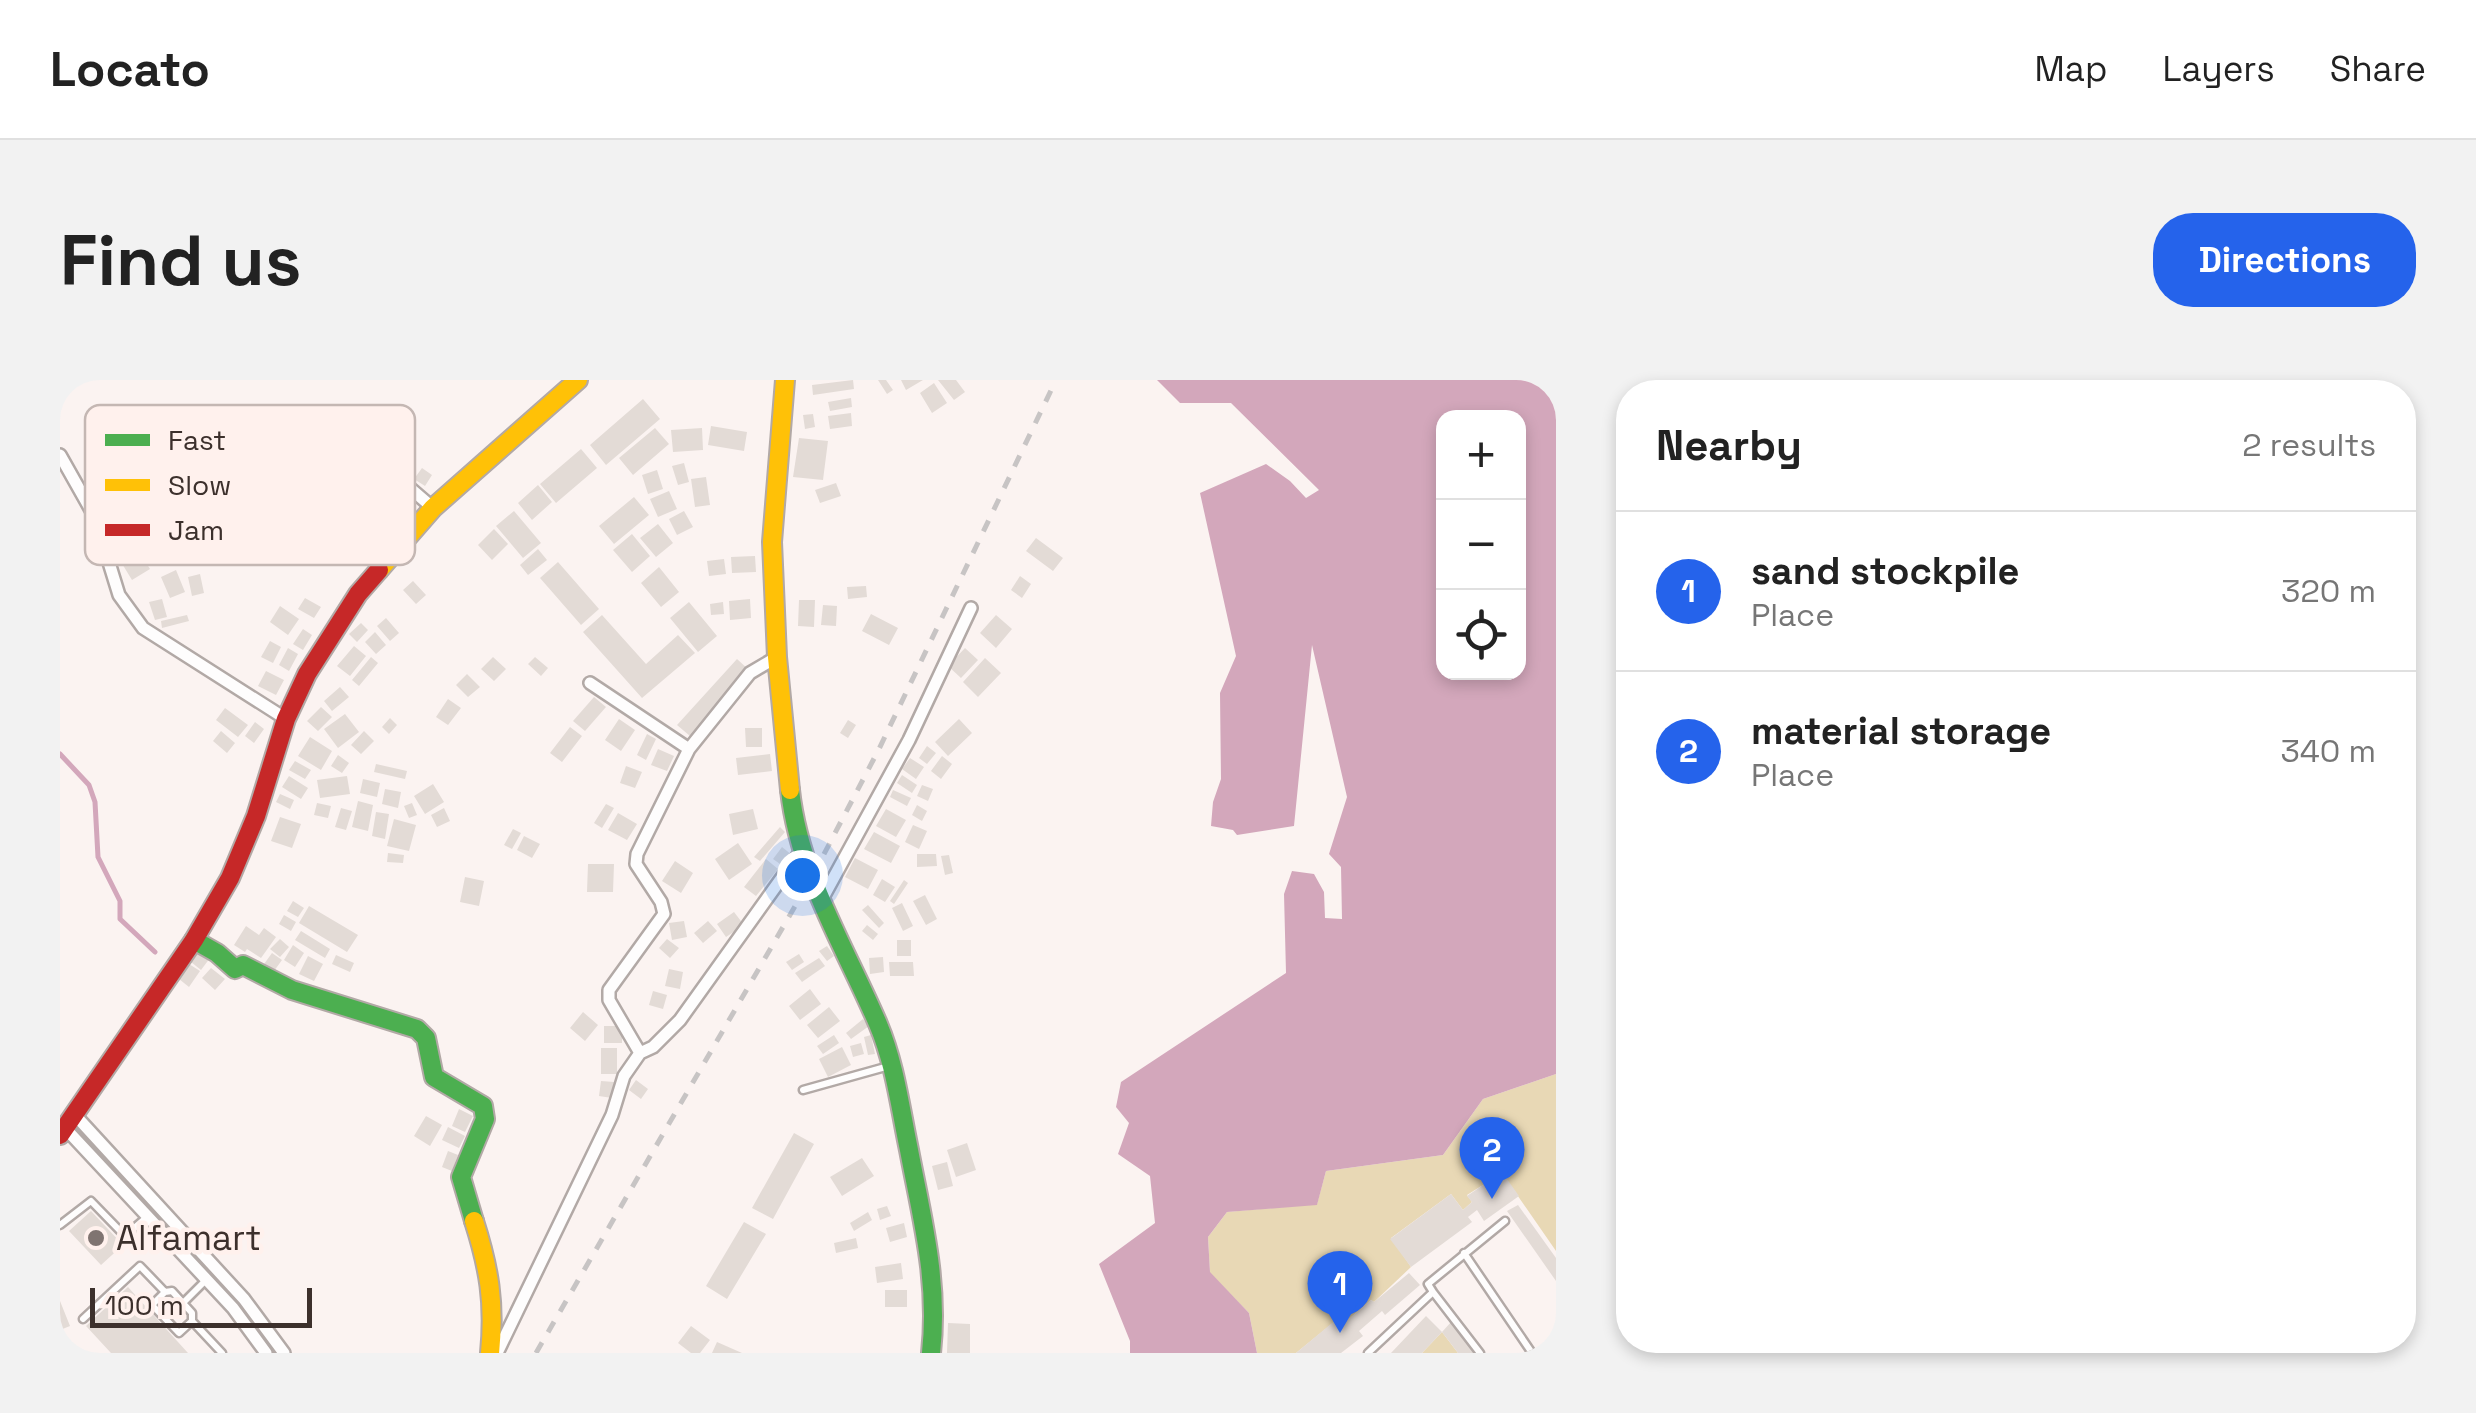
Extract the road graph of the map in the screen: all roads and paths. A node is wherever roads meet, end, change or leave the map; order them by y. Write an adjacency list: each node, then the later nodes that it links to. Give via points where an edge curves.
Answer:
1 (578, 380): 6 (street)
2 (784, 380): 11 (street, via 772,542)
3 (60, 454): 5 (street)
4 (415, 492): 6 (street)
5 (85, 499)
6 (433, 508): 7 (street)
7 (415, 529)
8 (110, 565): 13 (street, via 119,595 143,628)
9 (383, 565): 13 (street, via 307,674)
10 (971, 608): 16 (street, via 909,740)
11 (778, 656): 14 (street, via 750,673); 15 (street)
12 (590, 683): 14 (street)
13 (286, 719): 17 (street, via 256,816)
14 (689, 749): 18 (street, via 637,854 636,864 664,914 609,990 608,1000)
15 (801, 851): 16 (street); 18 (street, via 680,1020)
16 (821, 900): 19 (street)
17 (194, 940): 21 (street); 36 (street, via 235,969 243,964 292,990 417,1029 426,1038 434,1077 483,1106 485,1119 460,1176 490,1272)
18 (640, 1053): 36 (street)
19 (892, 1065): 20 (lane); 37 (street, via 934,1279)
20 (804, 1090)
21 (67, 1126): 22 (street); 26 (street)
22 (148, 1217): 24 (lane, via 125,1236 91,1201); 27 (street)
23 (1505, 1221): 25 (lane)
24 (60, 1225)
25 (1464, 1253): 29 (lane, via 1428,1284); 40 (lane)
26 (217, 1270): 27 (lane); 35 (street)
27 (206, 1280): 30 (lane); 34 (street)
28 (165, 1292): 30 (lane); 31 (lane, via 140,1266); 32 (lane, via 152,1305 179,1333)
29 (1432, 1292): 38 (lane); 39 (lane)
30 (183, 1303): 32 (lane)
31 (83, 1319)
32 (192, 1321): 33 (lane)
33 (222, 1353)
34 (266, 1353)
35 (284, 1353)
36 (494, 1353)
37 (931, 1353)
38 (1368, 1353)
39 (1480, 1353)
40 (1532, 1353)

